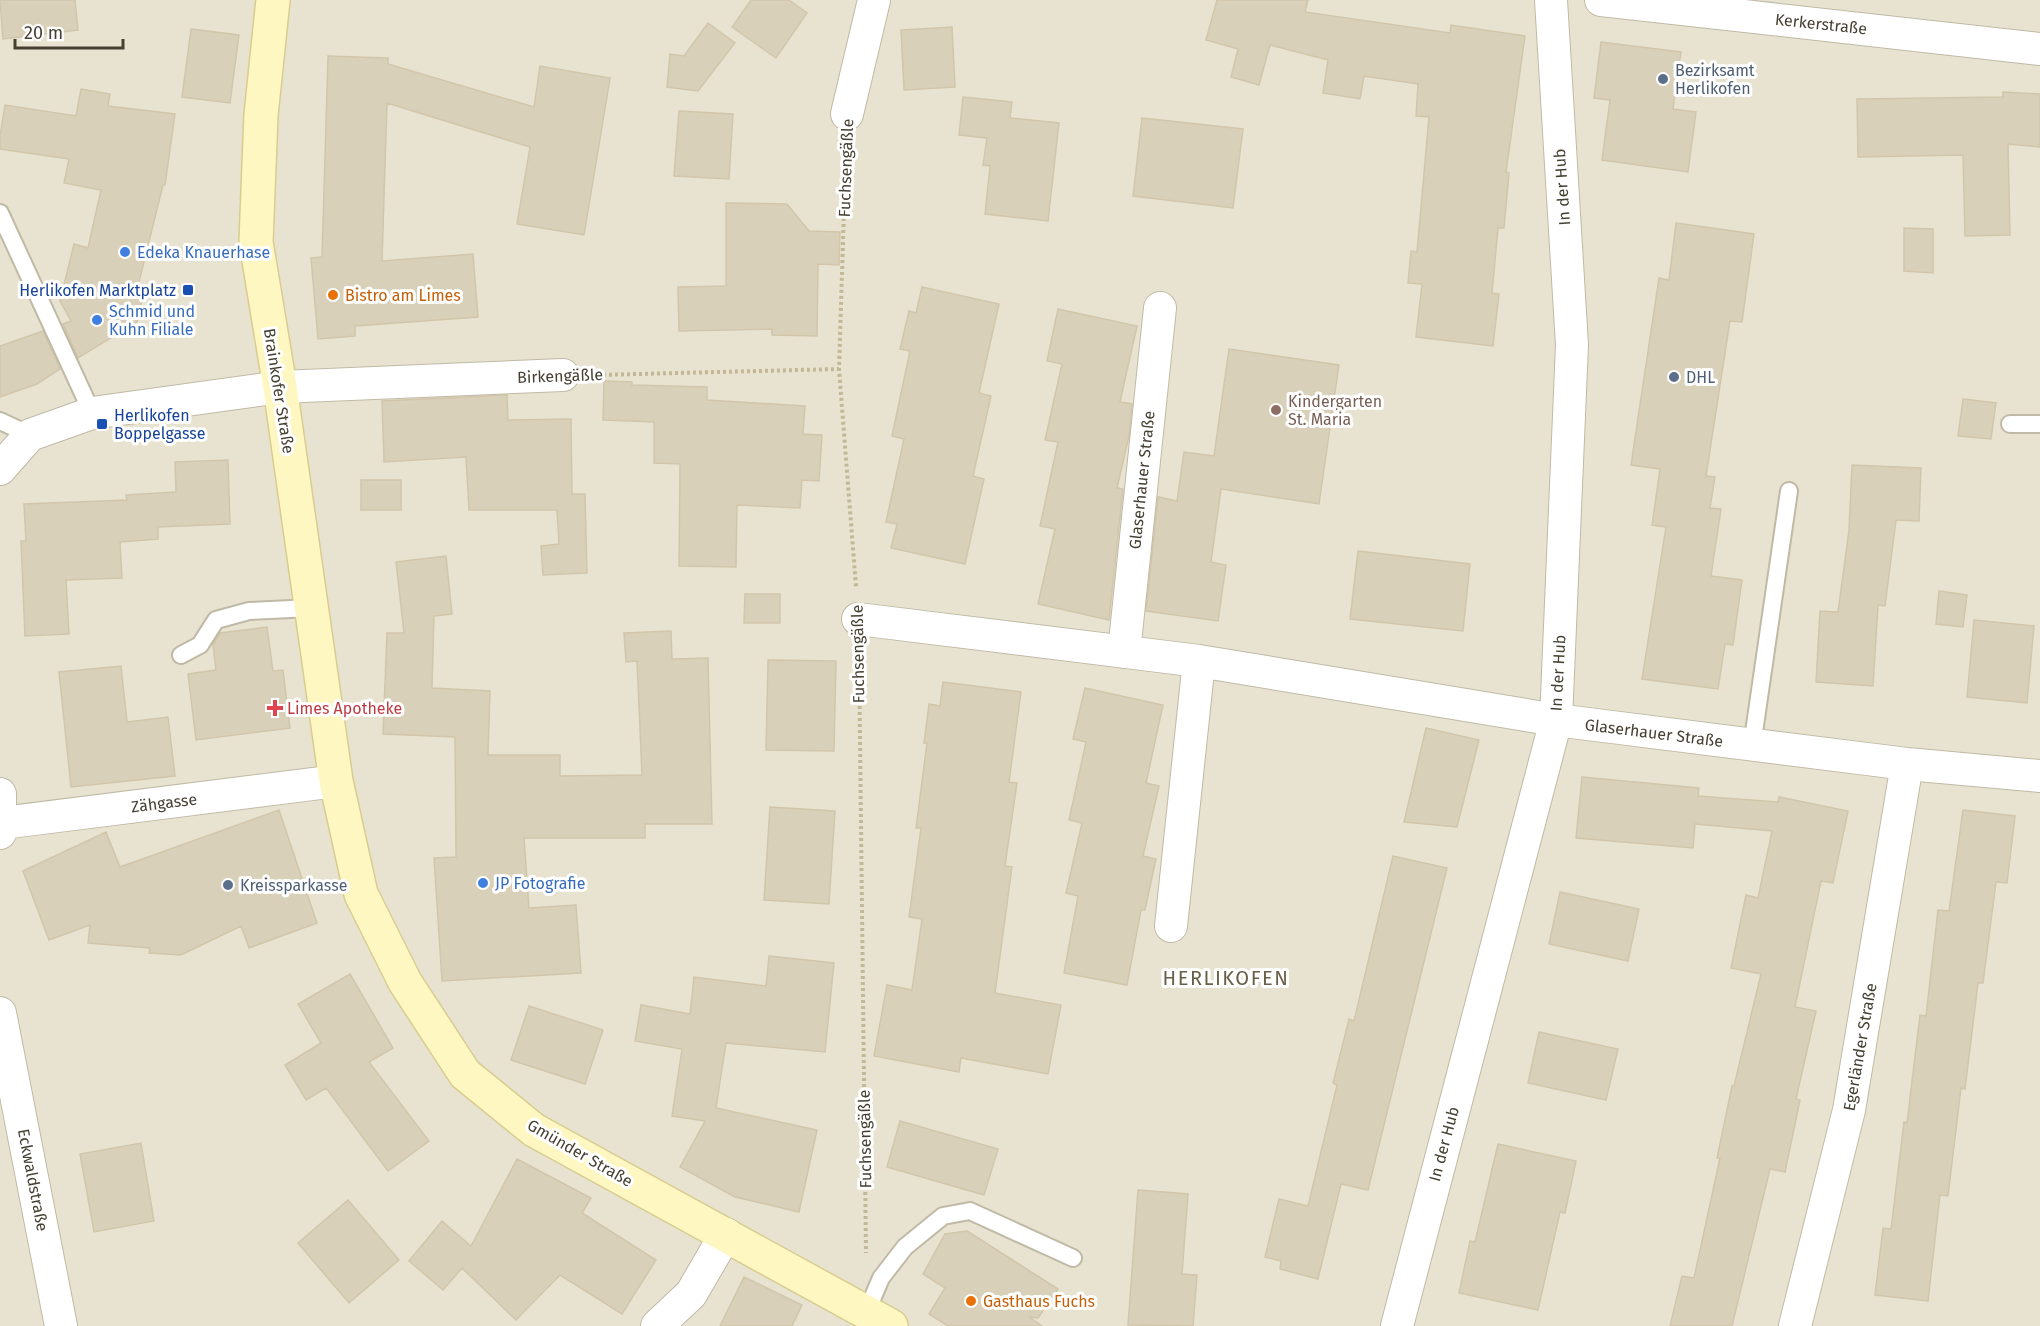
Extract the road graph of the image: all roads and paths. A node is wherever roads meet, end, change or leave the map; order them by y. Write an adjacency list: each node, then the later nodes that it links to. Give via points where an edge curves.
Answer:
1 (273, 0): 12 (main road, Brainkofer Straße, via 261,115 256,242)
2 (874, 0): 7 (street, Fuchsengäßle)
3 (1551, 0): 25 (street, In der Hub, via 1572,345)
4 (1601, 0): 5 (street, Kerkerstraße)
5 (1772, 9): 6 (street, Kerkerstraße)
6 (2040, 49)
7 (847, 114): 10 (path, Fuchsengäßle)
8 (0, 213): 13 (lane)
9 (1160, 308): 22 (street, Glaserhauer Straße)
10 (839, 369): 11 (path, Birkengäßle); 21 (path, Fuchsengäßle)
11 (563, 375): 12 (street, Birkengäßle)
12 (280, 387): 13 (street, Birkengäßle); 20 (main road, Brainkofer Straße)
13 (93, 414): 17 (street, Birkengäßle)
14 (0, 421): 17 (lane)
15 (2010, 424): 16 (lane)
16 (2040, 424)
17 (30, 435): 18 (street)
18 (0, 469)
19 (1789, 491): 26 (lane)
20 (312, 608): 23 (lane, via 249,611 216,620 200,645); 29 (main road, Brainkofer Straße)
21 (858, 619): 22 (street, Glaserhauer Straße); 35 (path, Fuchsengäßle)
22 (1124, 652): 24 (street, Glaserhauer Straße)
23 (182, 655)
24 (1199, 661): 25 (street, Glaserhauer Straße); 31 (street)
25 (1556, 720): 26 (street, Glaserhauer Straße); 38 (street, In der Hub)
26 (1752, 746): 27 (street, Glaserhauer Straße)
27 (1907, 764): 28 (street, Glaserhauer Straße); 39 (street, Egerländer Straße, via 1850,1110)
28 (2040, 776)
29 (336, 781): 30 (street, Zähgasse); 33 (main road, Gmünder Straße, via 361,894 405,982 465,1074 534,1130)
30 (1, 817)
31 (1172, 926)
32 (1, 1028): 36 (street, Eckwaldstraße)
33 (726, 1234): 35 (main road, Gmünder Straße); 37 (street, via 690,1294)
34 (1073, 1258): 35 (lane, via 970,1211 943,1216 904,1247 881,1278)
35 (871, 1321)
36 (61, 1326)
37 (657, 1326)
38 (1397, 1326)
39 (1795, 1326)

